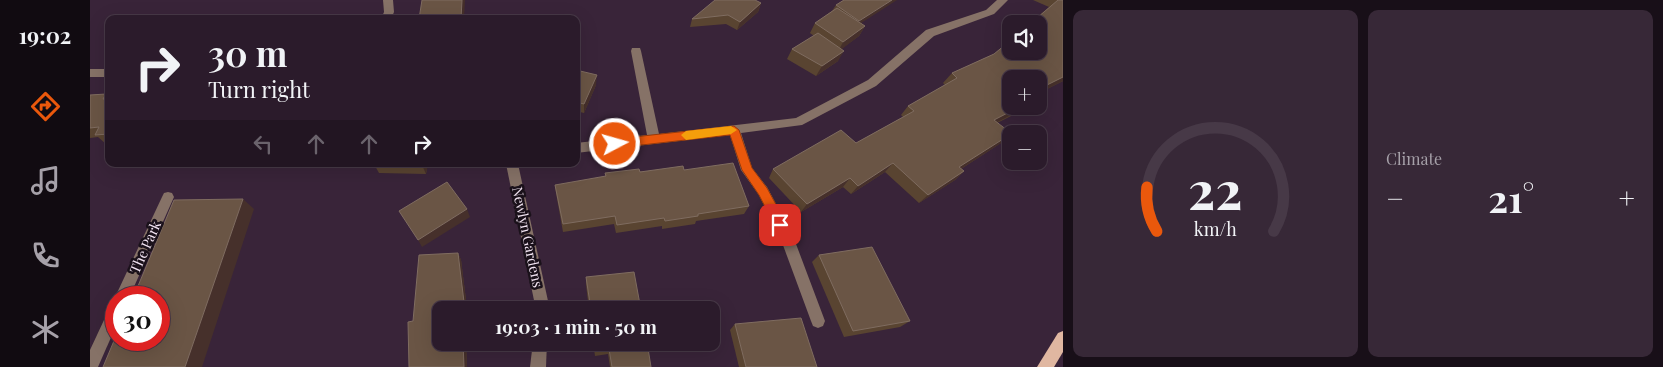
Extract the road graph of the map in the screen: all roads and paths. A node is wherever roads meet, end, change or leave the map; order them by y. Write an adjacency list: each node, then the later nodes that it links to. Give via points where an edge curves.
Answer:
1 (388, 0): 3 (street)
2 (1003, 0): 7 (street, via 990,12 930,33 872,83 798,122)
3 (388, 15)
4 (636, 52): 8 (street)
5 (90, 73): 6 (street)
6 (105, 73)
7 (734, 130): 8 (street); 14 (street, via 747,170 763,191 786,236)
8 (654, 139): 9 (street)
9 (580, 148)
10 (513, 167): 13 (street, Newlyn Gardens)
11 (168, 197): 12 (street, The Park)
12 (127, 286)
13 (541, 301)
14 (818, 321)
15 (105, 334): 18 (street)
16 (1063, 338): 20 (main road)
17 (539, 351): 19 (street)
18 (90, 367)
19 (538, 367)
20 (1045, 367)

